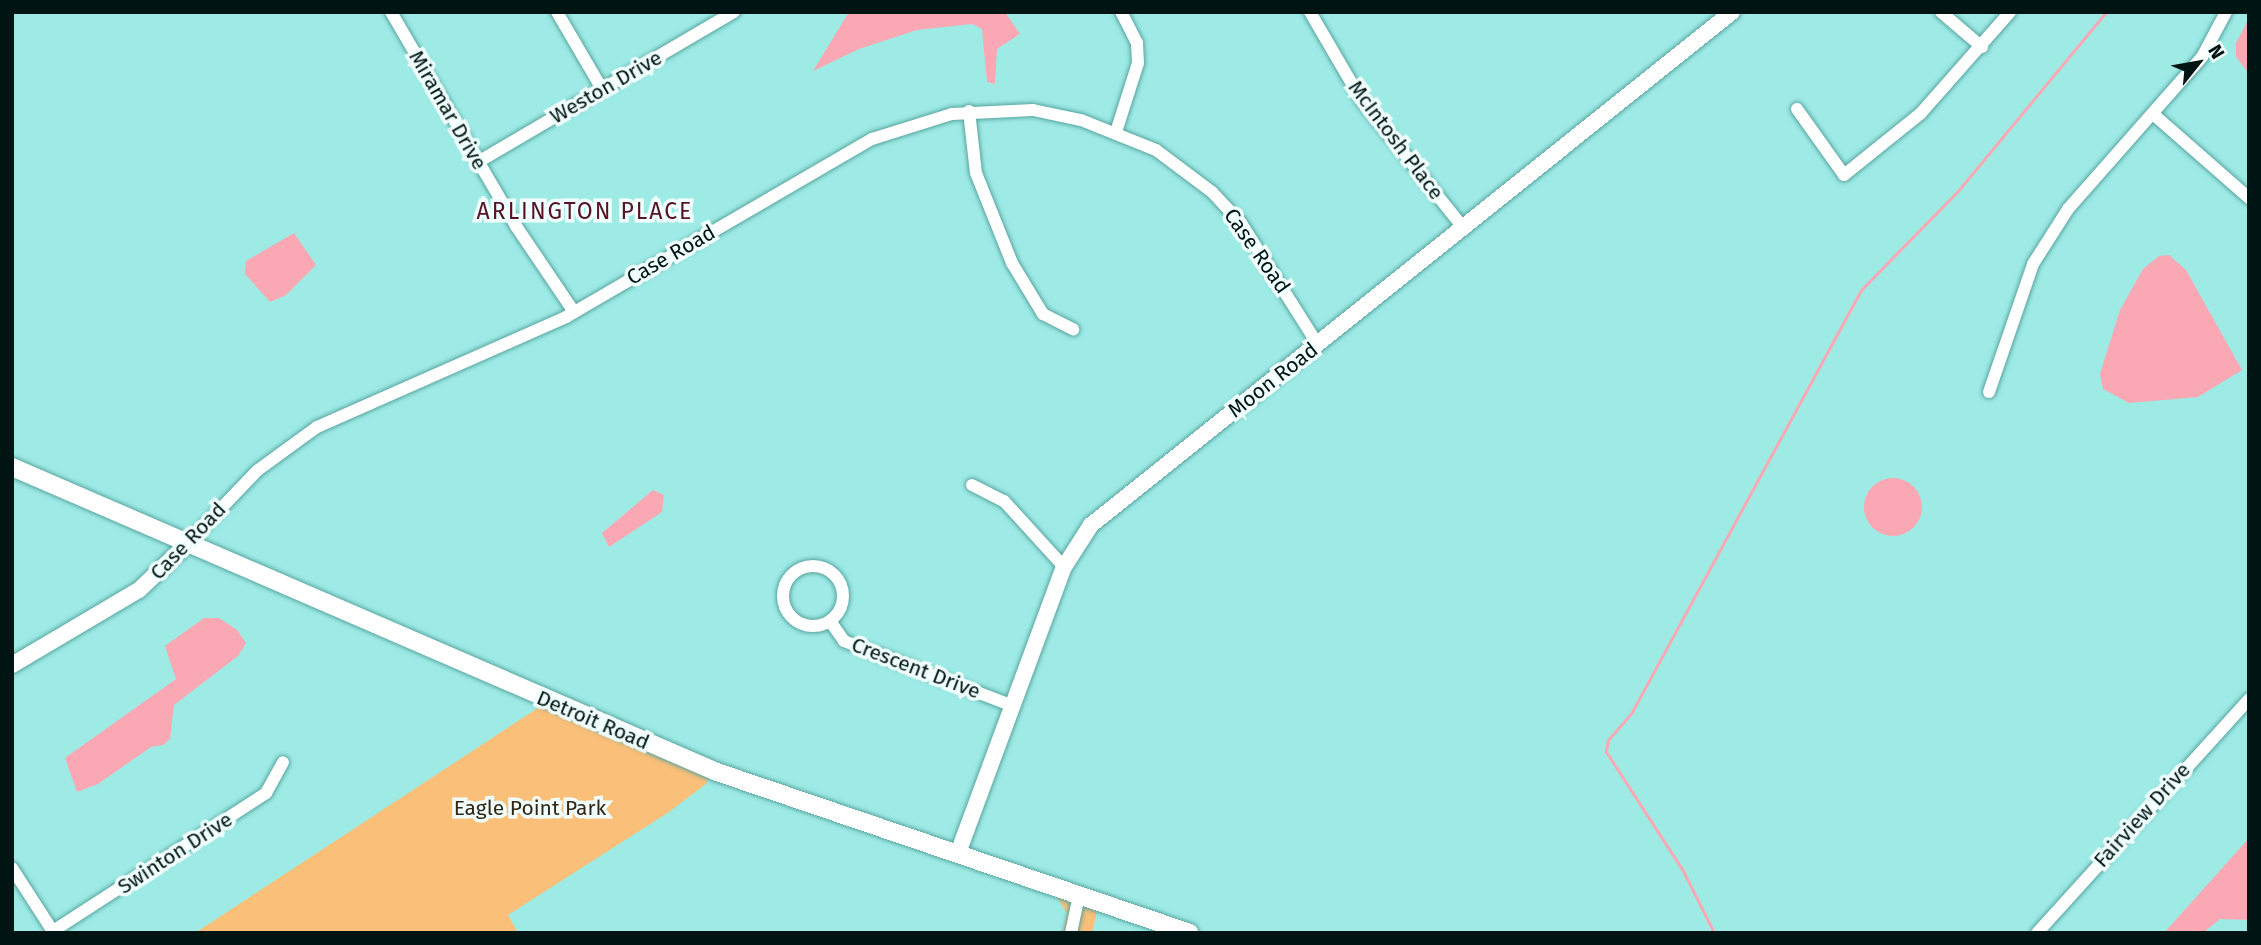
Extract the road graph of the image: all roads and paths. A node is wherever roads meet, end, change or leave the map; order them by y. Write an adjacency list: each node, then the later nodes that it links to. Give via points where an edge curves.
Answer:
1 (391, 12): 16 (street, Miramar Drive)
2 (557, 12): 11 (street)
3 (1121, 12): 15 (street, via 1136,43 1138,63)
4 (1310, 12): 18 (street, McIntosh Place, via 1362,101)
5 (1732, 12): 18 (street, Moon Road)
6 (1941, 12): 10 (street)
7 (2010, 12): 10 (street)
8 (2226, 12): 14 (street, via 2213,42)
9 (727, 14): 11 (street, Weston Drive)
10 (1982, 47): 12 (street, via 1921,113 1844,175)
11 (602, 89): 16 (street, Weston Drive)
12 (1797, 109)
13 (970, 111): 15 (street, Case Road, via 1033,110); 19 (street, Case Road, via 905,125 855,147); 20 (street, via 976,173 1012,263 1042,314)
14 (2153, 114): 17 (street); 22 (street, via 2067,209 2033,264)
15 (1116, 132): 21 (street, Case Road, via 1180,166 1232,212)
16 (478, 162): 19 (street, Miramar Drive)
17 (2249, 198)
18 (1464, 229): 21 (street, Moon Road)
19 (574, 312): 25 (street, Case Road, via 308,432 258,470)
20 (1073, 329)
21 (1318, 345): 26 (street, Moon Road, via 1099,519)
22 (1989, 392)
23 (12, 467): 25 (main road, Detroit Road)
24 (972, 485): 26 (street, via 1004,500)
25 (185, 545): 28 (street, Case Road, via 139,590); 32 (main road, Detroit Road, via 663,750 828,812)
26 (1064, 567): 30 (street, Moon Road)
27 (830, 621): 27 (street, Crescent Drive, via 842,606 841,585 819,566 799,569 785,584 787,612 802,624); 30 (street, Crescent Drive, via 844,641)
28 (12, 665)
29 (2249, 699): 38 (street, Fairview Drive)
30 (1012, 705): 32 (street, Moon Road)
31 (284, 762): 35 (street, Swinton Drive, via 266,793)
32 (958, 853): 34 (main road, Detroit Road)
33 (12, 868): 35 (street)
34 (1079, 895): 36 (street); 37 (main road, Detroit Road)
35 (54, 932)
36 (1071, 933)
37 (1189, 933)
38 (2037, 933)

